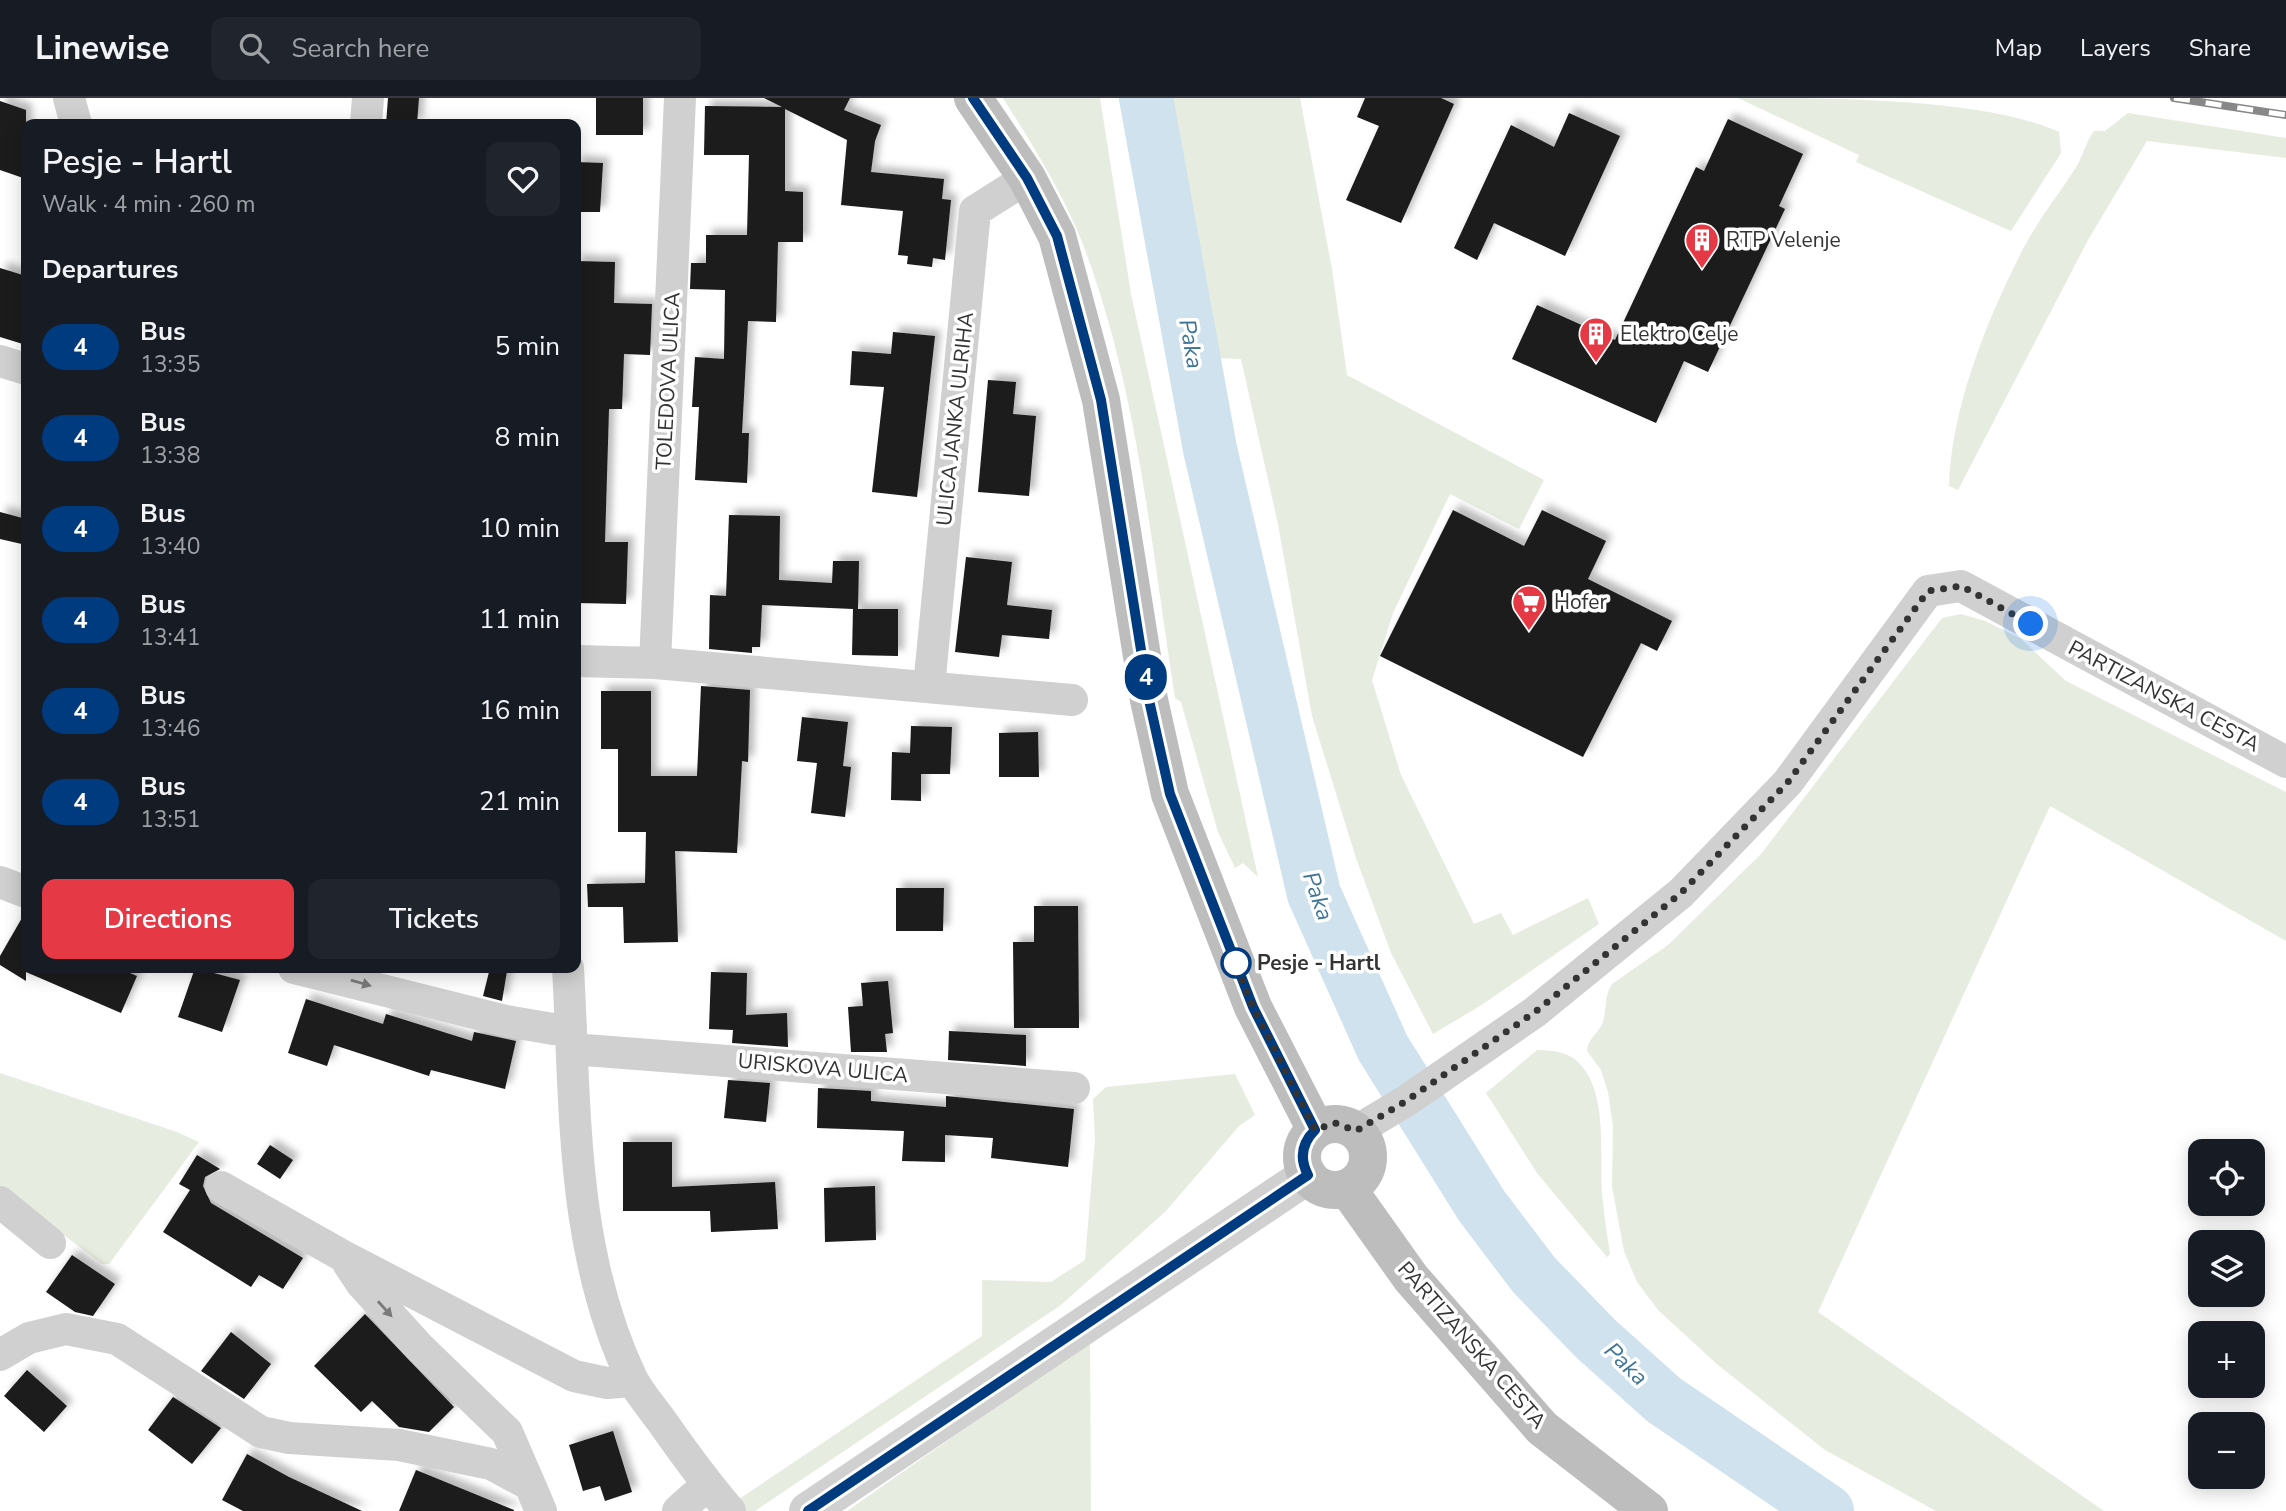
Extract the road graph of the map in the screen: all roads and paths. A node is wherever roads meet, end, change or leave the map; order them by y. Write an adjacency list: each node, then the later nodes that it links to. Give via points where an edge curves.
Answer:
1 (69, 98): 5 (street)
2 (368, 98): 6 (street)
3 (680, 98): 11 (street, TOLEDOVA ULICA)
4 (973, 98): 7 (main road)
5 (75, 119)
6 (366, 119)
7 (1027, 178): 12 (street, ULICA JANKA ULRIHA, via 975,211); 21 (main road, via 1057,236 1101,400 1149,700 1170,794 1253,1007)
8 (0, 361): 9 (street)
9 (21, 367)
10 (581, 661): 11 (street)
11 (655, 663): 12 (street)
12 (929, 687): 13 (street)
13 (1072, 700)
14 (2286, 762): 22 (street, PARTIZANSKA CESTA, via 1961,586 1928,591 1788,782 1681,893 1535,1012)
15 (0, 881): 16 (street)
16 (21, 890)
17 (314, 973): 19 (street, URISKOVA ULICA, one-way to 19)
18 (568, 973): 19 (street)
19 (572, 1037): 20 (street, URISKOVA ULICA); 30 (street, via 575,1155 584,1224 608,1316)
20 (1074, 1088)
21 (1315, 1130): 22 (main road, via 1335,1123); 23 (main road, via 1302,1156)
22 (1356, 1131): 25 (main road, via 1368,1150 1368,1162 1357,1182)
23 (1308, 1175): 25 (main road, via 1325,1188); 35 (street)
24 (221, 1187): 28 (street)
25 (1347, 1188): 36 (main road, PARTIZANSKA CESTA, via 1411,1278 1542,1428)
26 (0, 1202): 27 (street)
27 (50, 1243)
28 (343, 1256): 30 (street, via 575,1377 607,1383); 32 (street, one-way to 32, via 419,1347 507,1432)
29 (0, 1355): 32 (street, via 29,1338 66,1329 117,1339 261,1432 400,1445 461,1456 491,1464)
30 (633, 1381): 31 (street)
31 (707, 1485): 33 (street); 34 (street)
32 (536, 1498)
33 (678, 1511)
34 (730, 1511)
35 (808, 1511)
36 (1649, 1511)

